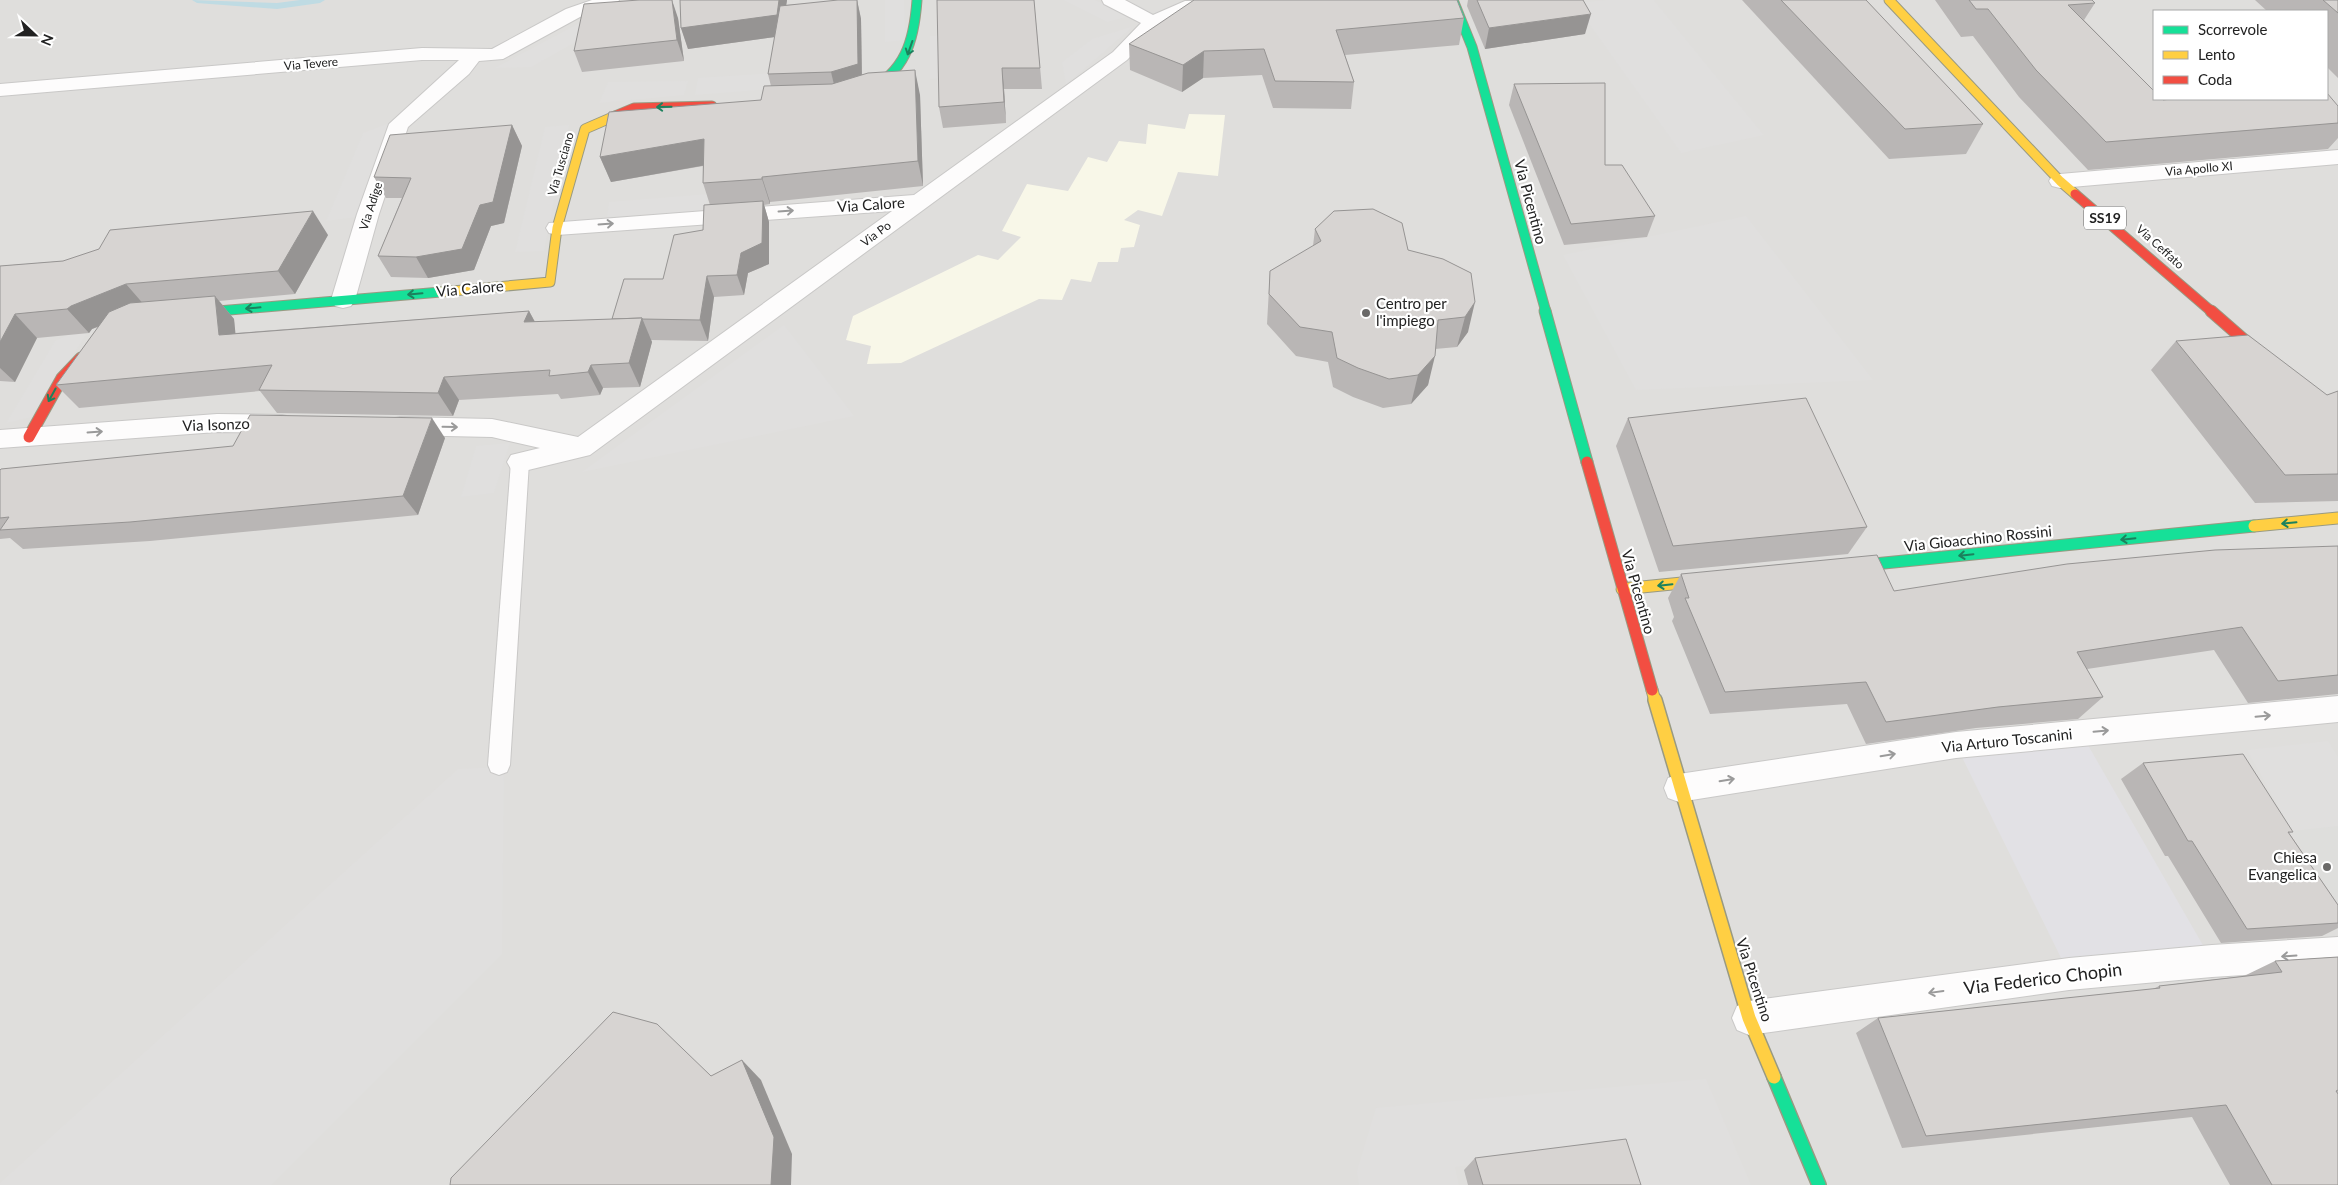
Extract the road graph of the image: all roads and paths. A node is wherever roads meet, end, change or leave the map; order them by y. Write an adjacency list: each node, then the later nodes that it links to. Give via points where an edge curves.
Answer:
1 (610, 0): 8 (street, Via Tevere, via 573,13 496,55)
2 (917, 0): 10 (street, one-way to 10, via 916,28 906,59 879,88)
3 (1111, 0): 7 (street)
4 (1287, 0): 7 (street, Via Po, via 1185,7)
5 (1453, 0): 29 (street, Via Picentino, via 1472,47)
6 (1889, 0): 13 (street, Via Ceffato / SS19)
7 (1152, 22): 14 (street, Via Po, via 1120,56)
8 (473, 55): 9 (street, Via Tevere, via 422,54); 16 (street, Via Adige, via 462,70 399,124)
9 (0, 90)
10 (854, 96)
11 (723, 106): 15 (street, Via Tusciano, one-way to 15, via 634,108 585,129)
12 (2338, 157): 13 (street, Via Apollo XI)
13 (2060, 182): 19 (street, Via Ceffato / SS19, via 2128,237)
14 (920, 202): 15 (street, Via Calore, one-way to 14); 24 (street, Via Po)
15 (558, 228): 16 (street, Via Calore, one-way to 16, via 550,282)
16 (343, 300): 17 (street, Via Calore, one-way to 17)
17 (176, 315)
18 (88, 350): 22 (street, one-way to 22, via 62,378)
19 (2280, 371)
20 (305, 424): 22 (street, Via Isonzo, one-way to 20, via 217,422)
21 (374, 426): 24 (street, one-way to 24, via 492,428)
22 (29, 437): 23 (street, Via Isonzo)
23 (0, 439)
24 (582, 448): 25 (street, Via Po)
25 (520, 462): 31 (lane)
26 (2338, 518): 27 (street, Via Gioacchino Rossini, one-way to 27)
27 (1828, 569)
28 (1720, 580): 29 (street, one-way to 29)
29 (1622, 589): 32 (street, Via Picentino)
30 (2338, 710): 32 (street, Via Arturo Toscanini, one-way to 30, via 1956,745)
31 (499, 765)
32 (1679, 788): 34 (street, Via Picentino)
33 (2338, 953): 34 (street, Via Federico Chopin, one-way to 34, via 2069,974)
34 (1749, 1018): 35 (street, Via Picentino)
35 (1819, 1185)

